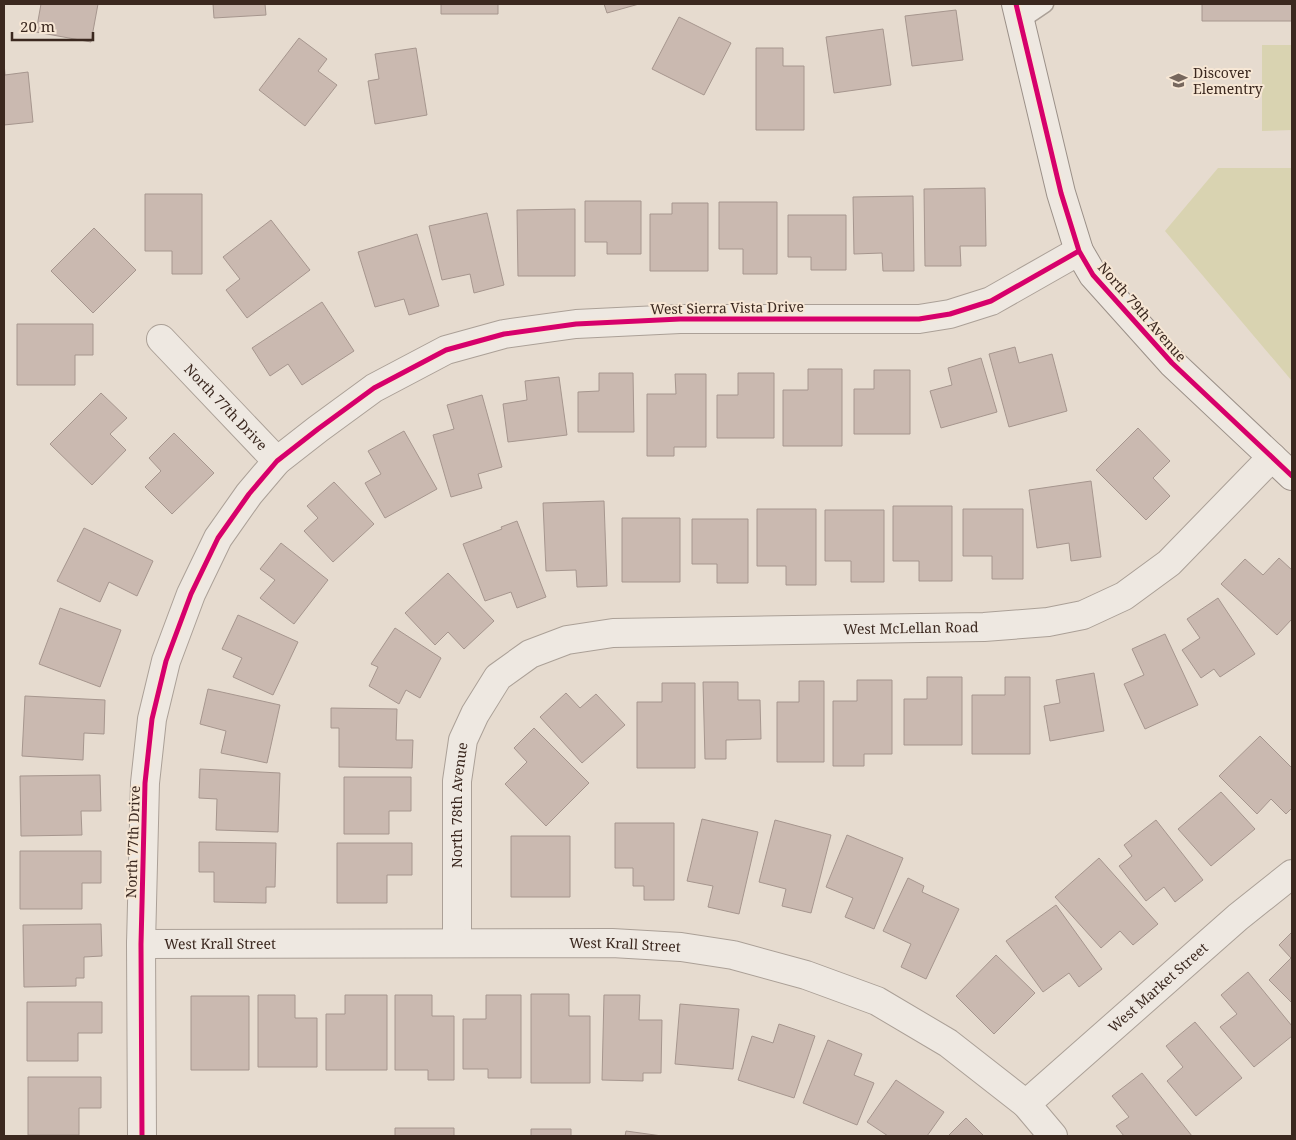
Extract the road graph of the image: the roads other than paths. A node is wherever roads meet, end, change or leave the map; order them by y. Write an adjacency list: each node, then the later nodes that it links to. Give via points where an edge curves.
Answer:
1 (1045, 4): 2 (lane)
2 (1018, 12): 3 (street, North 79th Avenue, via 1061,193)
3 (1079, 252): 5 (street, North 79th Avenue, via 1093,275 1172,363); 6 (street, West Sierra Vista Drive, via 991,301 950,314 919,319 680,319 576,324 504,334 446,350 374,388)
4 (161, 339): 6 (street, North 77th Drive)
5 (1272, 457): 7 (street, North 79th Avenue); 8 (street, West McLellan Road, via 1169,563 1124,596 1083,615 1048,622 984,627 613,633 567,640 530,654)
6 (277, 461): 11 (street, North 77th Drive, via 218,538 191,594 166,661 152,719 145,783)
7 (1292, 476)
8 (498, 677): 10 (street, North 78th Avenue, via 463,740 457,781)
9 (1292, 874): 12 (street, West Market Street)
10 (457, 943): 11 (street, West Krall Street); 12 (street, West Krall Street, via 612,943 681,947 733,955 806,975 877,1001 948,1042)
11 (141, 944): 13 (street, North 77th Drive)
12 (1026, 1104): 14 (street, West Krall Street)
13 (142, 1136)
14 (1053, 1136)

